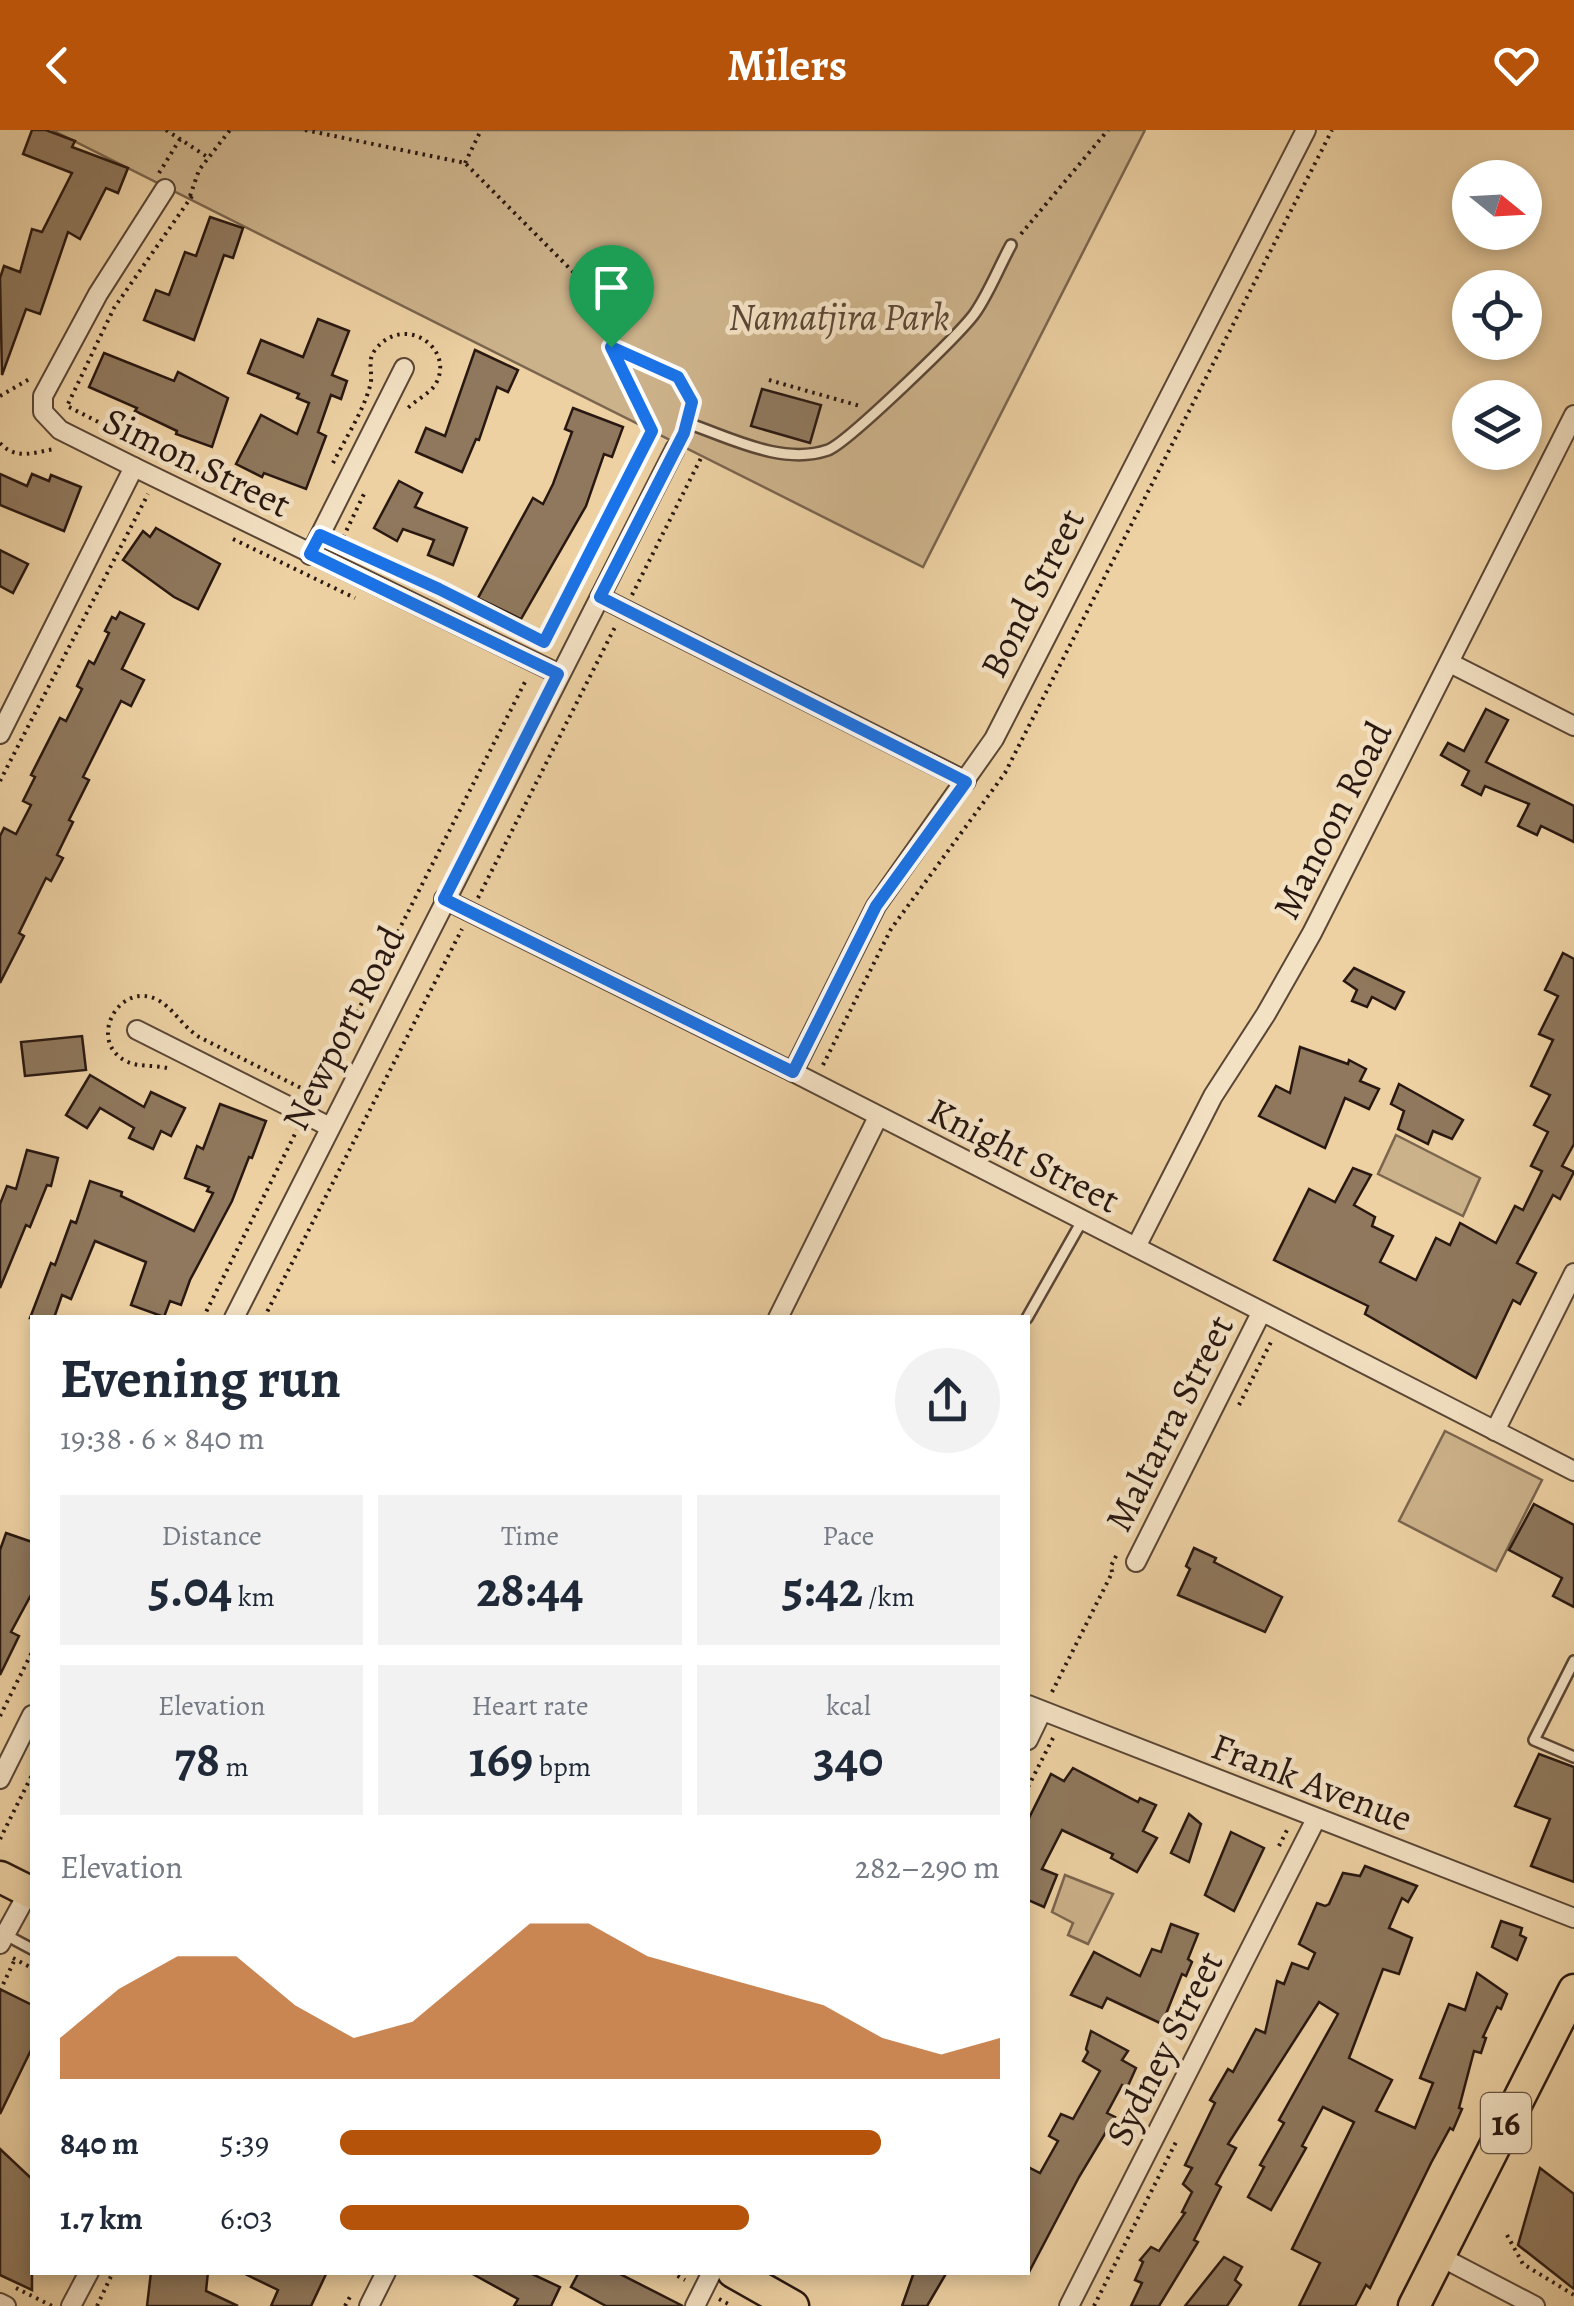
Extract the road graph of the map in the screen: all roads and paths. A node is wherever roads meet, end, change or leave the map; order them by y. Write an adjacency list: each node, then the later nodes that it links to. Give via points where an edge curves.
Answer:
1 (166, 130): 7 (path)
2 (230, 130): 8 (path)
3 (304, 130): 9 (path)
4 (481, 130): 9 (path)
5 (1108, 130): 12 (path)
6 (1306, 130): 36 (street, Bond Street)
7 (180, 139): 8 (path); 10 (path, via 158,176)
8 (208, 158): 11 (path)
9 (465, 164): 13 (path, via 598,298)
10 (166, 190): 11 (path); 23 (street, Simon Street, via 98,294 43,396 43,412 60,430)
11 (192, 196): 25 (path, via 114,308 67,406)
12 (1011, 245): 16 (lane, via 975,314)
13 (611, 347): 18 (lane, via 678,377 692,402); 26 (path, via 652,431 544,642)
14 (404, 368): 26 (street)
15 (769, 380): 16 (path)
16 (874, 411): 18 (lane, via 831,450 802,454 771,452)
17 (1574, 415): 30 (street, Manoon Road)
18 (686, 423): 20 (lane)
19 (0, 443): 21 (path, via 20,456 56,448)
20 (675, 448): 28 (street, Newport Road)
21 (68, 453)
22 (702, 456): 29 (path)
23 (134, 468): 27 (street, Simon Street); 34 (street)
24 (148, 494): 35 (path)
25 (285, 517)
26 (320, 535): 27 (street)
27 (310, 554): 31 (street, Simon Street)
28 (600, 597): 29 (street); 31 (street, Newport Road)
29 (624, 609): 36 (street); 38 (path)
30 (1450, 663): 33 (street); 45 (street, Manoon Road, via 1312,932 1213,1096)
31 (558, 674): 37 (street, Newport Road)
32 (526, 680): 41 (path)
33 (1574, 726)
34 (0, 734)
35 (0, 781)
36 (966, 782): 40 (street, Bond Street, via 876,906)
37 (444, 899): 38 (street, Knight Street); 43 (street, Newport Road)
38 (471, 912): 40 (street, Knight Street); 50 (path)
39 (137, 1030): 41 (street)
40 (793, 1072): 42 (street, Knight Street)
41 (305, 1114): 43 (street); 48 (path)
42 (878, 1117): 44 (street, Knight Street); 51 (street)
43 (330, 1127): 49 (street, Newport Road)
44 (1082, 1221): 45 (street, Knight Street); 52 (lane)
45 (1136, 1247): 47 (street, Knight Street)
46 (1574, 1273): 54 (street)
47 (1261, 1313): 54 (street, Knight Street); 58 (street, Maltarra Street)
48 (204, 1315)
49 (236, 1315)
50 (266, 1315)
51 (779, 1315)
52 (1029, 1315)
53 (1232, 1320): 56 (path)
54 (1495, 1430): 55 (street, Knight Street)
55 (1574, 1471)
56 (1137, 1513)
57 (1120, 1548): 59 (path)
58 (1136, 1562): 59 (path)
59 (1112, 1572): 62 (path)
60 (30, 1656): 63 (path)
61 (1574, 1660): 66 (lane, via 1534,1740)
62 (1035, 1708): 70 (street, Frank Avenue)
63 (0, 1716)
64 (30, 1719): 68 (street)
65 (1054, 1736): 69 (path)
66 (1574, 1757)
67 (30, 1779): 71 (path)
68 (0, 1780)
69 (1030, 1784)
70 (1316, 1819): 75 (street, Frank Avenue); 97 (street, Sydney Street)
71 (0, 1839)
72 (0, 1877): 73 (main road)
73 (30, 1892)
74 (30, 1894): 76 (street)
75 (1574, 1918)
76 (1, 1941): 77 (lane); 78 (path)
77 (30, 1948)
78 (15, 1959): 79 (path); 80 (path)
79 (30, 1967)
80 (0, 1990)
81 (1574, 1990): 83 (main road, 16)
82 (1507, 2235): 90 (path, via 1522,2264)
83 (1439, 2256): 98 (main road, 16); 99 (street)
84 (88, 2275): 92 (street)
85 (112, 2275): 93 (path)
86 (384, 2275): 94 (street)
87 (710, 2275): 95 (street)
88 (749, 2276): 96 (main road)
89 (16, 2288): 91 (path)
90 (1574, 2295)
91 (52, 2306)
92 (72, 2306)
93 (97, 2306)
94 (369, 2306)
95 (695, 2306)
96 (794, 2306)
97 (1069, 2306)
98 (1414, 2306)
99 (1536, 2306)

